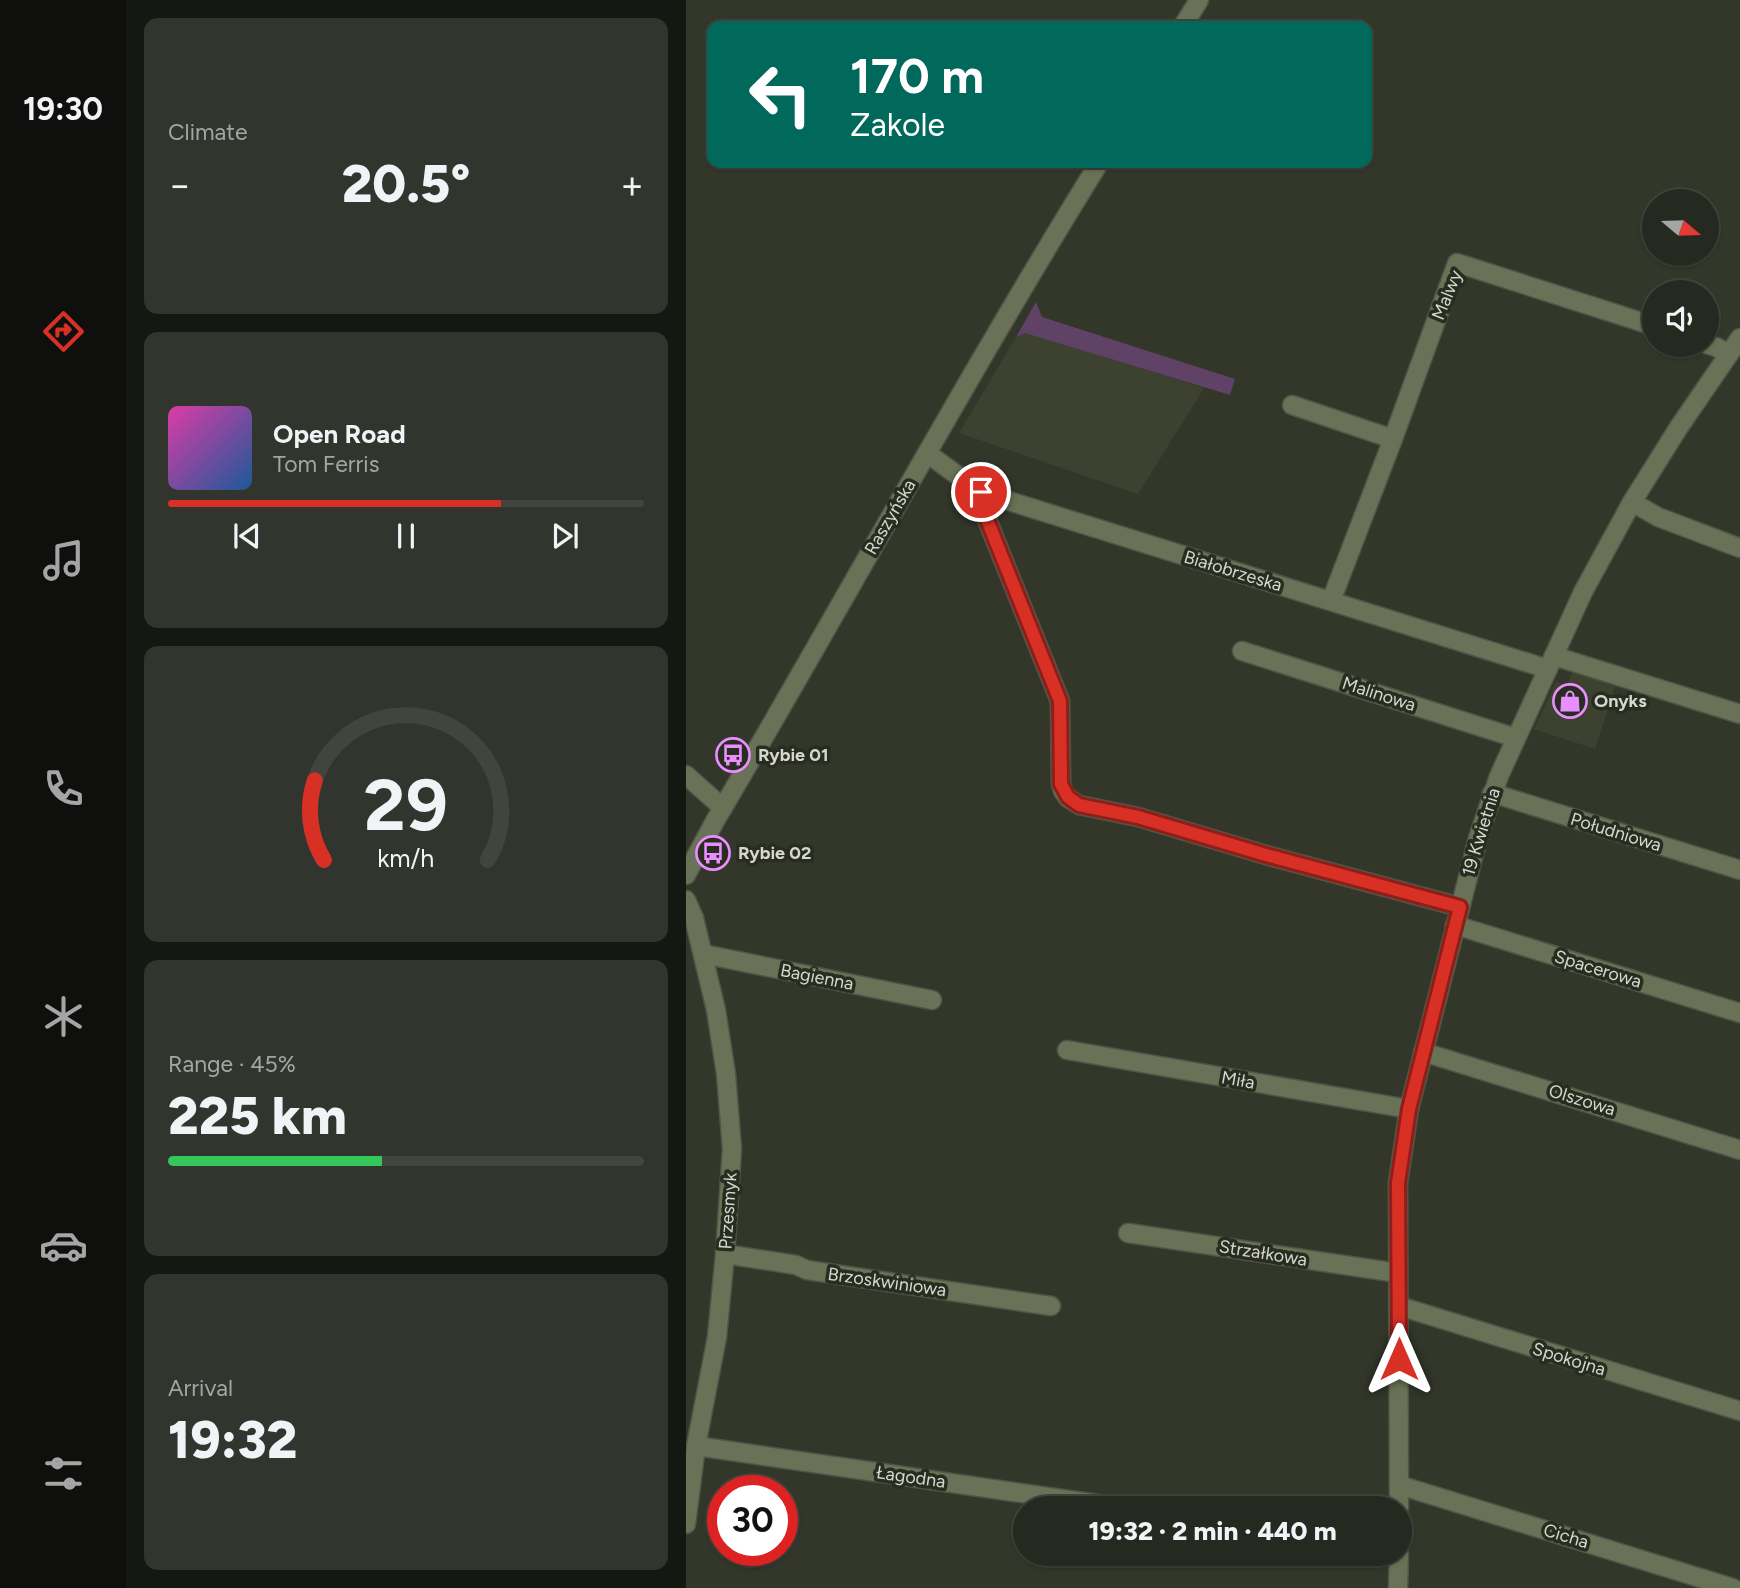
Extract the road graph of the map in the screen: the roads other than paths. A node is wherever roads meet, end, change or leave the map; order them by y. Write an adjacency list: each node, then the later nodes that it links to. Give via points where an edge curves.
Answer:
1 (1199, 0): 2 (street)
2 (1186, 21)
3 (1096, 168): 10 (street, Raszyńska)
4 (1642, 323): 9 (street, Malwy, via 1457,263)
5 (1740, 338): 7 (street, 19 Kwietnia)
6 (1719, 349): 7 (street)
7 (1729, 354): 12 (street, 19 Kwietnia)
8 (1292, 405): 9 (street)
9 (1393, 439): 14 (street, Malwy)
10 (927, 453): 11 (street, Białobrzeska); 21 (street, Raszyńska)
11 (981, 492): 14 (street, Białobrzeska); 25 (street, via 988,522 1060,701 1061,784 1073,802)
12 (1632, 502): 13 (street, via 1658,517); 16 (street, 19 Kwietnia)
13 (1740, 548)
14 (1331, 601): 16 (street, Białobrzeska)
15 (1242, 651): 18 (street, Malinowa)
16 (1551, 662): 17 (street, Białobrzeska); 18 (street, 19 Kwietnia)
17 (1740, 714)
18 (1516, 738): 20 (street, 19 Kwietnia)
19 (686, 775): 21 (street)
20 (1492, 793): 22 (street, Południowa); 25 (street, 19 Kwietnia)
21 (723, 808): 23 (street, Raszyńska)
22 (1740, 870)
23 (686, 874)
24 (686, 900): 27 (street, Przesmyk)
25 (1460, 907): 26 (street, 19 Kwietnia)
26 (1455, 925): 29 (street, Spacerowa); 31 (street, 19 Kwietnia)
27 (703, 954): 28 (street, Bagienna); 35 (street, Przesmyk, via 726,1074 732,1149)
28 (932, 1000)
29 (1740, 1013)
30 (1067, 1050): 32 (street, Miła)
31 (1423, 1052): 32 (street, 19 Kwietnia); 33 (street, Olszowa)
32 (1409, 1109): 36 (street, 19 Kwietnia, via 1398,1183)
33 (1740, 1150)
34 (1128, 1233): 36 (street, Strzałkowa)
35 (725, 1254): 37 (street, Brzoskwiniowa); 40 (street, Przesmyk, via 717,1337)
36 (1398, 1273): 38 (street, 19 Kwietnia)
37 (1051, 1306)
38 (1399, 1306): 39 (street, Spokojna); 41 (street, 19 Kwietnia)
39 (1740, 1412)
40 (696, 1446): 42 (street, Łagodna); 44 (street, Przesmyk)
41 (1399, 1485): 43 (street, 19 Kwietnia); 47 (street, Cicha)
42 (1042, 1496)
43 (1399, 1496)
44 (686, 1524)
45 (1399, 1566): 46 (street)
46 (1398, 1588)
47 (1733, 1588)

